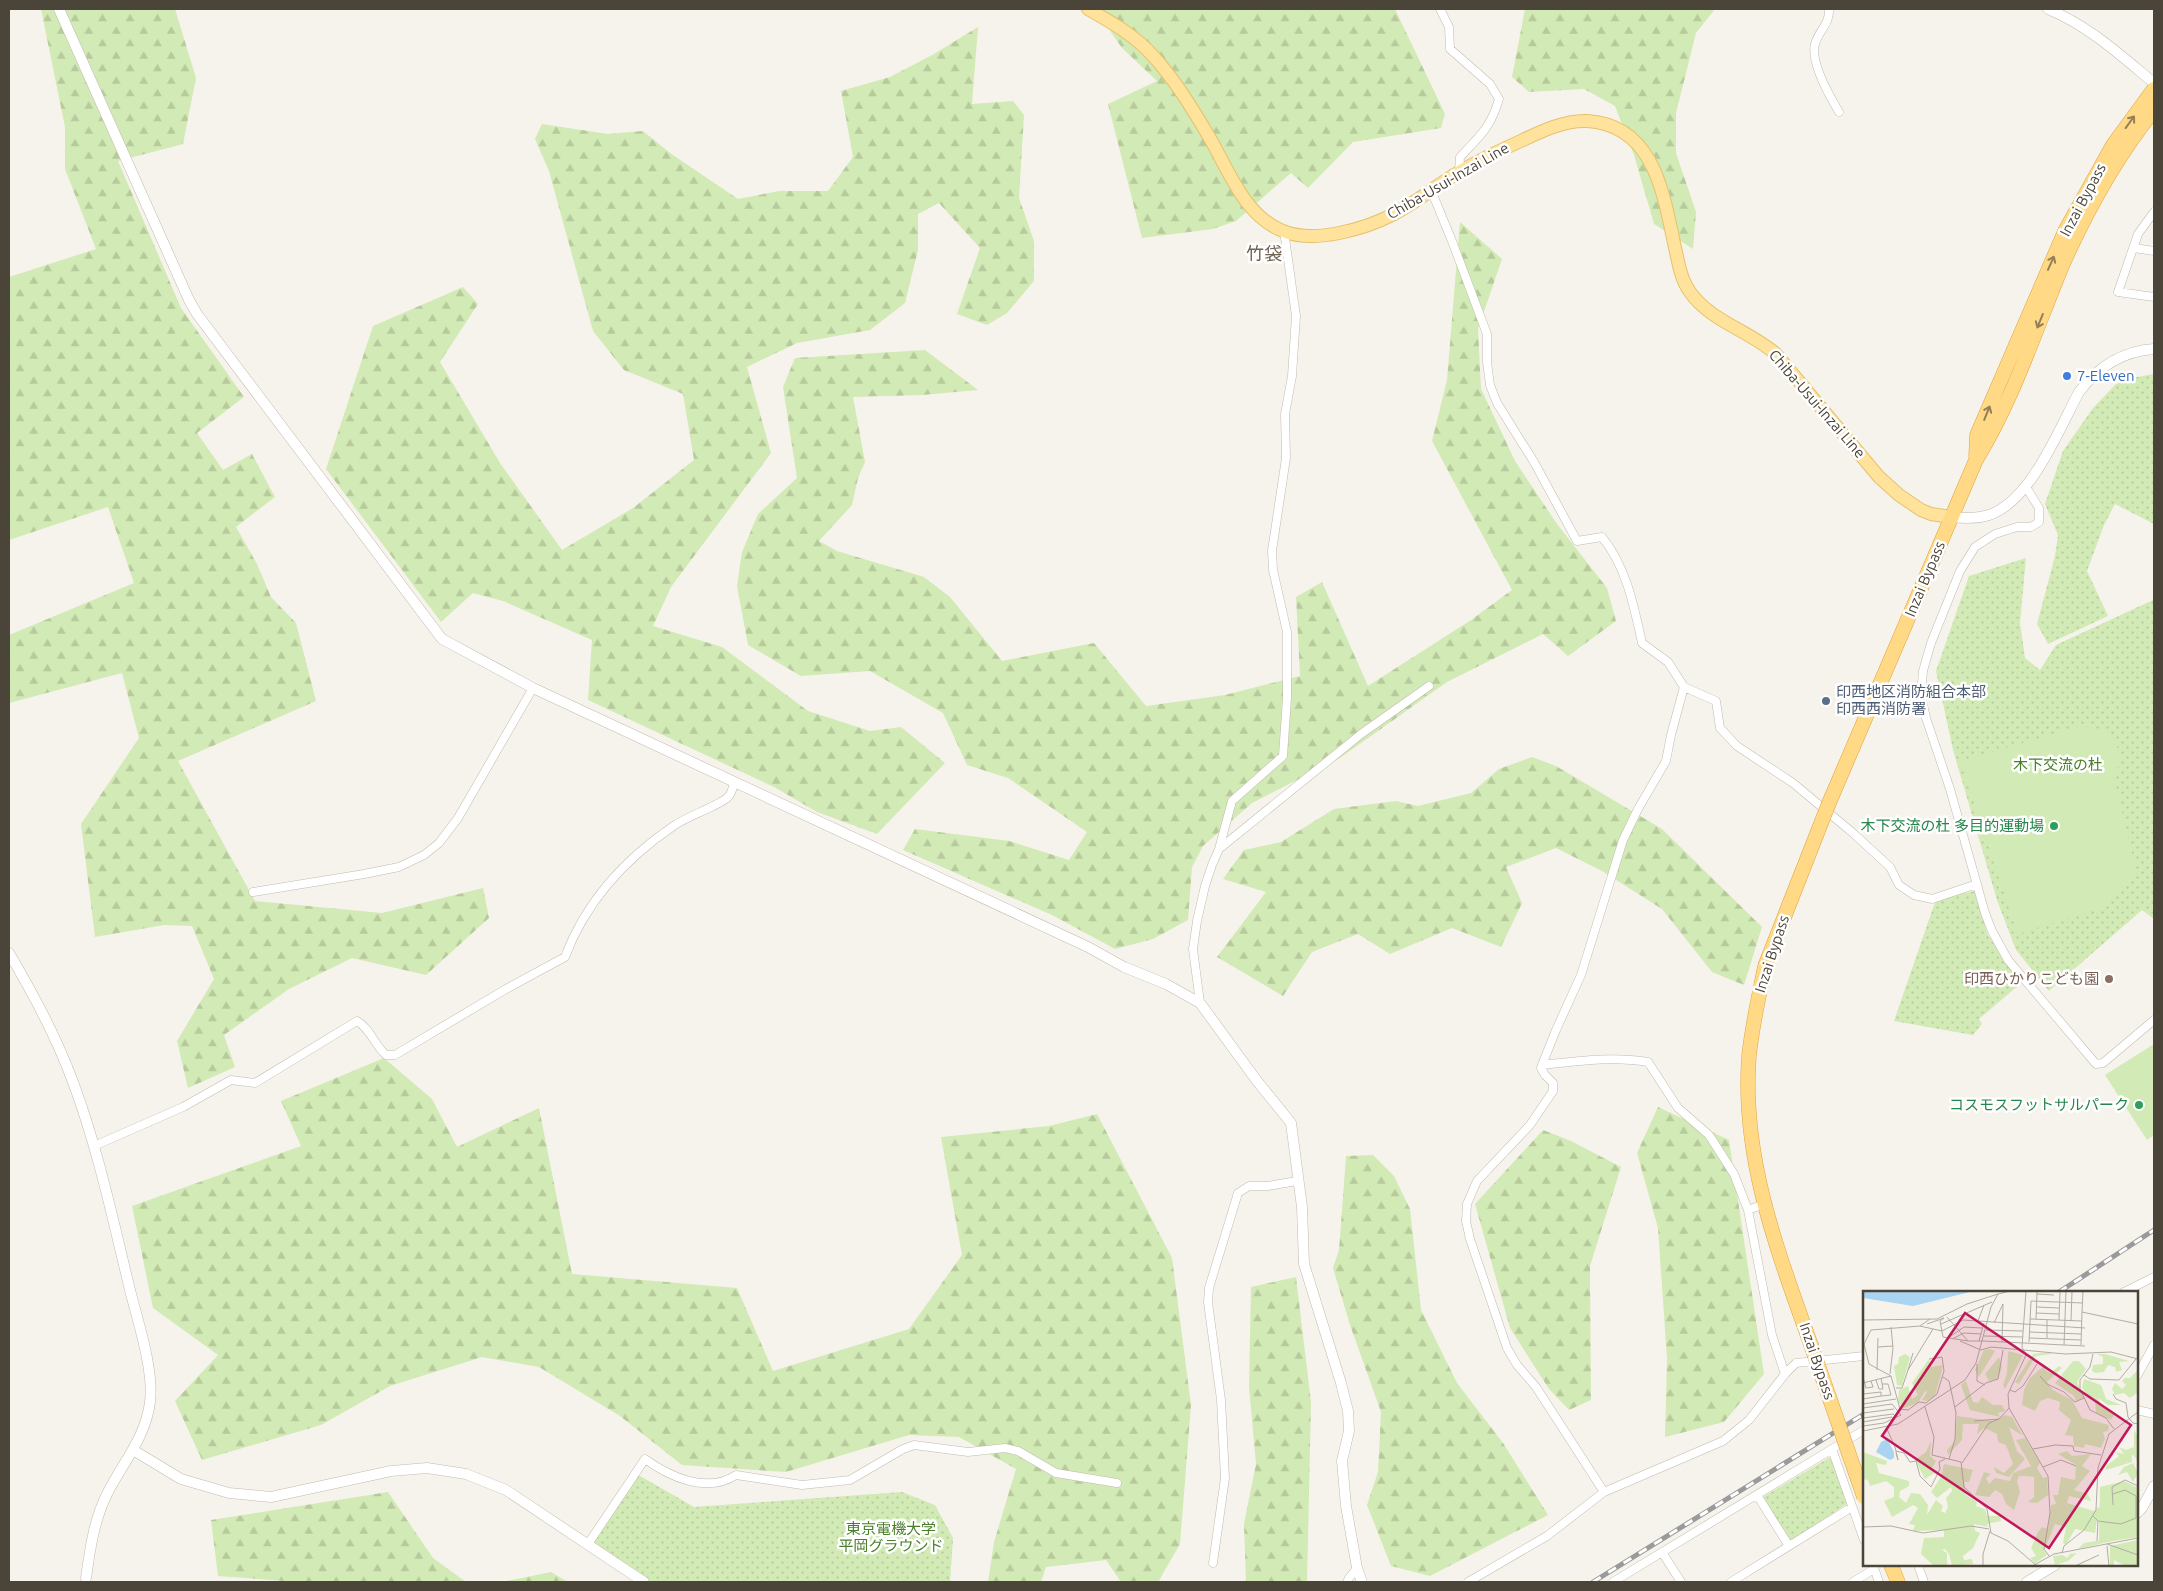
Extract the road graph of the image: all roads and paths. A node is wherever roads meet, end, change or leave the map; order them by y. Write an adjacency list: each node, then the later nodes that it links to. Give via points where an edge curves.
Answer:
1 (59, 9): 23 (street, via 189,300 204,325 442,639)
2 (1088, 9): 13 (main road, Chiba-Usui-Inzai Line, via 1129,34 1153,56 1185,97 1257,216)
3 (1440, 9): 10 (street, via 1448,27 1450,49 1490,84 1499,99 1493,120 1460,157)
4 (1829, 9): 9 (street, via 1830,18 1814,44 1820,74)
5 (2048, 9): 6 (street, via 2094,34)
6 (2154, 83)
7 (2154, 89): 18 (highway, Inzai Bypass, one-way to 7, via 1977,435 2065,230 2113,145)
8 (2154, 110): 18 (highway, Inzai Bypass, one-way to 18, via 2123,154 2081,226 1992,434)
9 (1839, 112)
10 (1459, 172): 11 (main road, Chiba-Usui-Inzai Line); 20 (main road, Chiba-Usui-Inzai Line, via 1546,129 1586,121 1620,130 1634,140 1654,166 1680,268 1692,295 1714,314 1776,354 1899,496 1921,510)
11 (1431, 190): 13 (main road, Chiba-Usui-Inzai Line, via 1392,215 1344,231 1307,237); 22 (street, via 1487,334 1490,385 1497,403 1577,541 1602,537 1613,550 1632,597 1642,642 1668,662)
12 (2154, 212): 14 (street, via 2138,234)
13 (1284, 232): 25 (street, via 1296,316 1292,376 1285,414 1286,458 1272,551 1287,632 1283,756 1232,801)
14 (2134, 248): 15 (street); 16 (street, via 2118,292)
15 (2154, 251)
16 (2154, 297)
17 (2154, 349): 19 (street, via 2125,354 2086,382)
18 (1976, 460): 20 (highway, Inzai Bypass)
19 (2026, 487): 20 (street, via 2008,505 1990,515); 26 (street, via 2039,508 2039,522 2031,527 1995,534 1975,547 1960,571 1923,671 1921,696 1926,718 1948,779)
20 (1951, 517): 34 (highway, Inzai Bypass, bridge, via 1829,803 1765,966 1753,1022 1748,1085 1751,1140)
21 (1430, 686): 25 (street, via 1361,734)
22 (1684, 687): 26 (street, via 1716,701 1720,728 1737,746 1793,783 1853,833 1890,867 1899,885 1914,894 1932,898); 31 (street, via 1666,761 1623,840 1581,975)
23 (534, 688): 24 (street); 27 (street, via 458,818 424,855 399,867)
24 (735, 782): 29 (street, via 1166,984); 32 (street, via 728,798 678,823 634,856 588,909 564,957 395,1055 381,1051 357,1021 255,1083 230,1080 183,1107)
25 (1220, 849): 29 (street, via 1205,886 1196,921 1193,949)
26 (1977, 884): 30 (street, via 1992,931 2008,960 2094,1062 2103,1064)
27 (253, 892)
28 (9, 953): 32 (street, via 42,1010 60,1050)
29 (1200, 1003): 33 (street, via 1256,1081 1291,1122)
30 (2154, 1020)
31 (1542, 1066): 35 (street, via 1596,1059 1648,1062 1678,1108 1709,1135 1734,1174); 49 (street, via 1544,1075 1553,1083 1553,1091 1530,1125 1477,1181 1467,1204 1466,1221 1507,1348)
32 (94, 1146): 45 (street, via 145,1353 149,1382 150,1402)
33 (1298, 1182): 58 (street, via 1249,1186 1238,1193 1209,1288 1221,1400 1225,1478); 63 (street, via 1304,1264 1348,1411 1342,1461)
34 (1764, 1204): 35 (street); 50 (highway, Inzai Bypass, bridge, via 1775,1244)
35 (1748, 1210): 40 (street, via 1772,1335)
36 (2154, 1277): 37 (street)
37 (2126, 1291)
38 (2154, 1345): 41 (street)
39 (1863, 1356): 40 (street, via 1796,1363)
40 (1785, 1374): 49 (street, via 1749,1420 1723,1441)
41 (2138, 1374)
42 (2138, 1410): 43 (street)
43 (2154, 1414)
44 (1863, 1431): 46 (street)
45 (133, 1450): 55 (street, via 181,1479 229,1493 271,1497 391,1471 427,1468 466,1474 506,1490); 64 (street, via 106,1494 92,1536)
46 (1832, 1450): 51 (street); 52 (street)
47 (1117, 1483): 55 (street, via 1056,1473 1018,1451 1005,1448 968,1452 914,1445 850,1480 802,1485 736,1475 714,1484 696,1483 658,1468 645,1459)
48 (2154, 1486): 53 (street)
49 (1604, 1492): 68 (street, via 1547,1536)
50 (1863, 1494)
51 (1757, 1495): 56 (street); 57 (street)
52 (1852, 1507): 54 (street); 56 (street)
53 (2138, 1512)
54 (1863, 1537)
55 (588, 1544): 65 (street)
56 (1789, 1546): 71 (street)
57 (1662, 1552): 69 (street); 70 (street)
58 (1213, 1563)
59 (1891, 1566): 74 (highway)
60 (1919, 1566): 75 (street)
61 (2053, 1566): 76 (street)
62 (1874, 1567): 72 (street); 73 (street)
63 (1357, 1568): 66 (street); 67 (street)
64 (86, 1580)
65 (644, 1582)
66 (1348, 1582)
67 (1362, 1582)
68 (1468, 1582)
69 (1613, 1582)
70 (1681, 1582)
71 (1731, 1582)
72 (1853, 1582)
73 (1879, 1582)
74 (1898, 1582)
75 (1924, 1582)
76 (2027, 1582)

